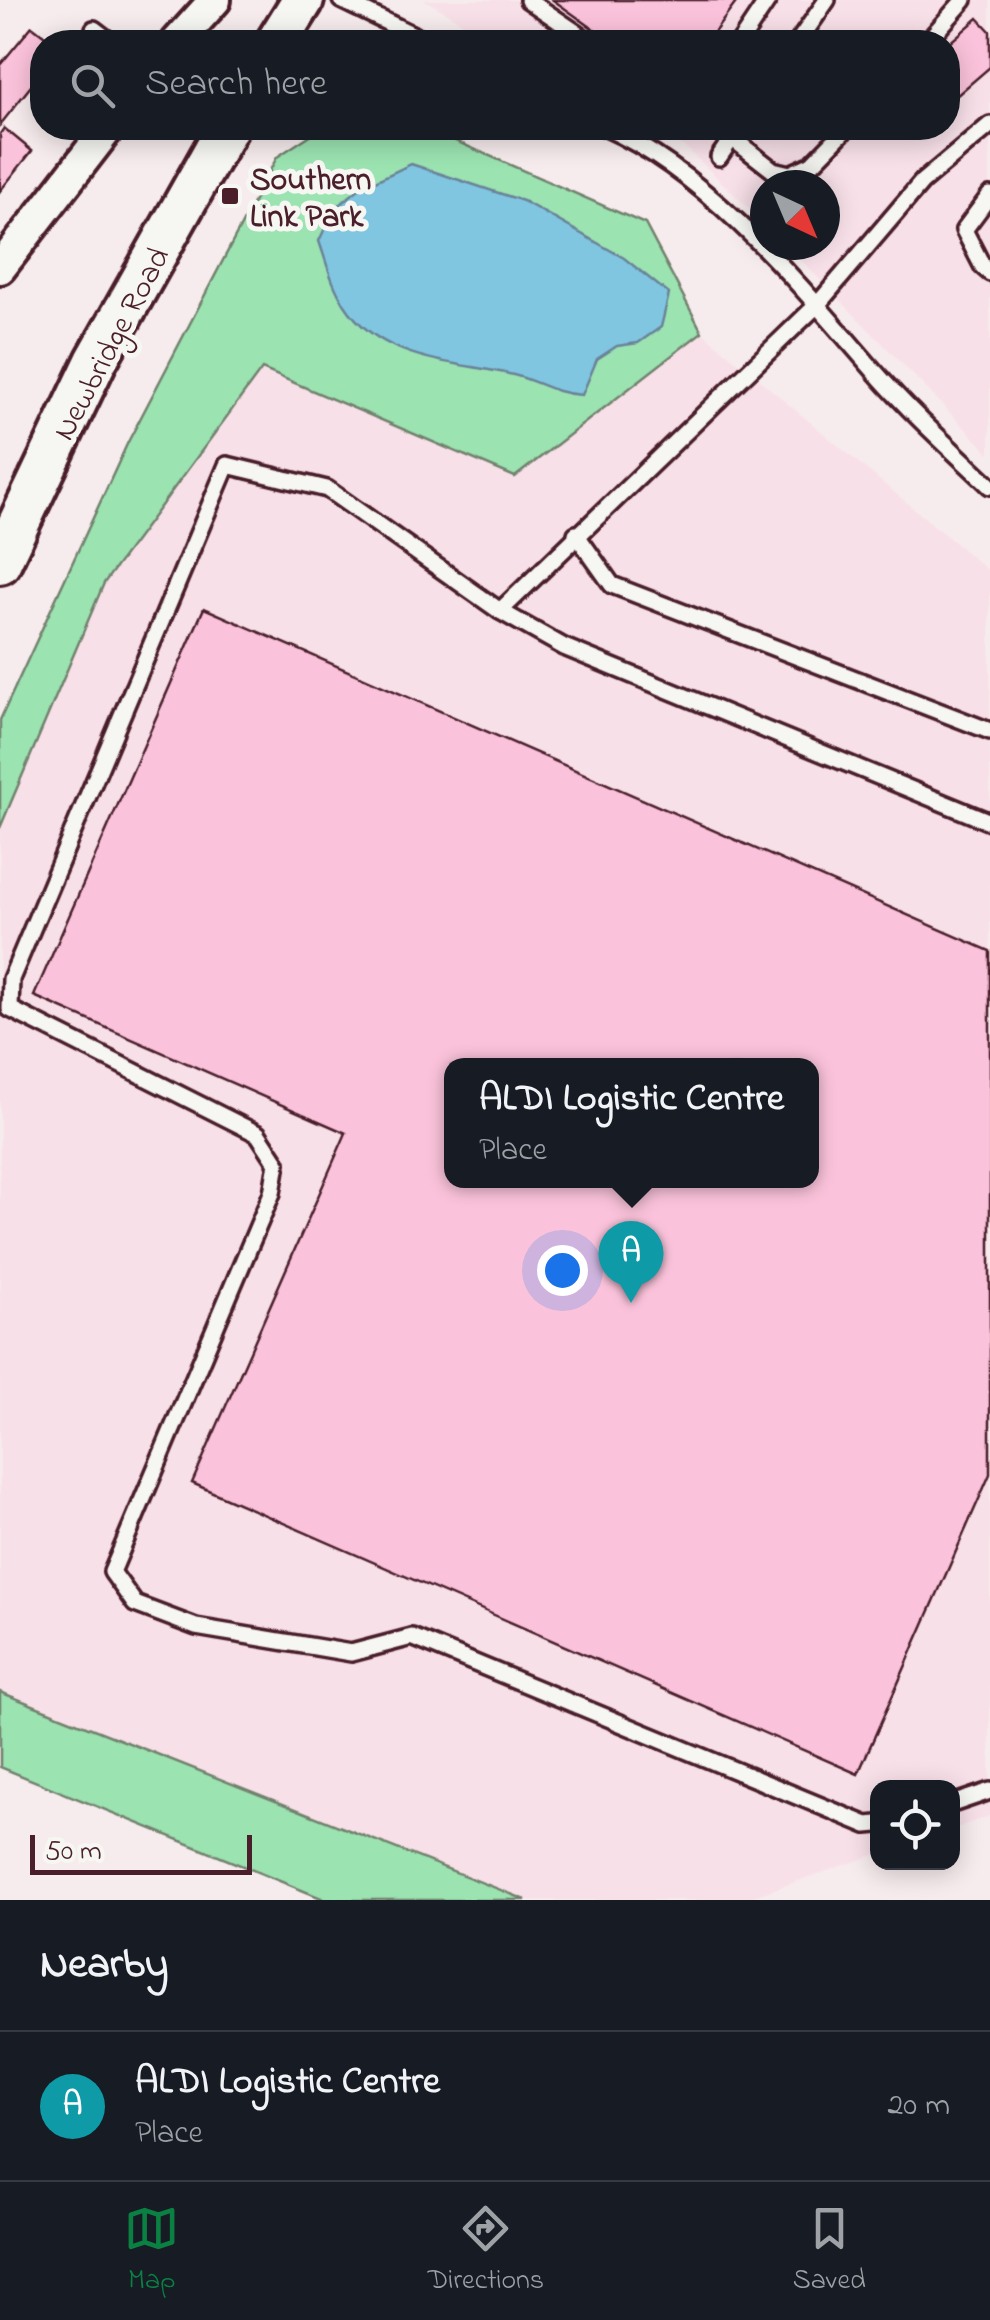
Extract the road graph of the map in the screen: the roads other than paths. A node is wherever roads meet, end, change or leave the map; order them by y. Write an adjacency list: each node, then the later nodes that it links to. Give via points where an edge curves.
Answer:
1 (215, 0): 8 (street)
2 (303, 0): 9 (main road)
3 (340, 0): 10 (lane)
4 (528, 0): 11 (lane)
5 (768, 0): 12 (lane)
6 (827, 0): 13 (lane)
7 (964, 0): 14 (lane)
8 (189, 30)
9 (285, 30)
10 (403, 30)
11 (572, 30)
12 (748, 30)
13 (806, 30)
14 (938, 30)
15 (990, 124): 26 (lane, via 922,182)
16 (99, 140): 24 (street)
17 (220, 140): 29 (main road, Newbridge Road, via 96,360)
18 (631, 140): 26 (lane, via 706,193)
19 (730, 140): 22 (lane)
20 (742, 140): 21 (lane, via 773,170 790,174 812,164)
21 (835, 140)
22 (718, 157)
23 (990, 196): 25 (lane, via 964,230)
24 (0, 268)
25 (990, 273)
26 (818, 304): 27 (lane, via 879,376); 28 (lane)
27 (990, 486)
28 (576, 534): 30 (lane); 31 (lane, via 612,585)
29 (0, 563)
30 (500, 611): 32 (lane, via 564,647); 35 (lane, via 328,490 227,466 11,978 10,1009 258,1134 277,1162 272,1193 112,1572 135,1604 196,1627 352,1653 412,1636)
31 (990, 731)
32 (990, 822)
33 (990, 1791): 34 (lane)
34 (960, 1801)
35 (870, 1825)

